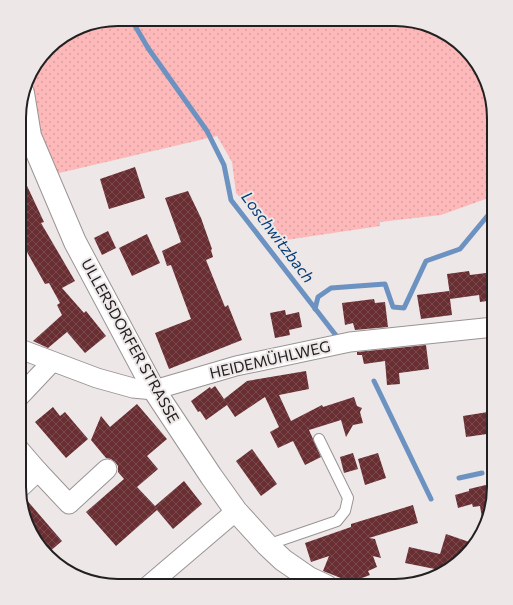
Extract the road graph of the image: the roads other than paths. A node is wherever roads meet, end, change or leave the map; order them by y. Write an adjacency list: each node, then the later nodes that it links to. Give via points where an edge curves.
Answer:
1 (26, 114): 6 (main road, ULLERSDORFER STRASSE, via 30,136 75,242)
2 (487, 328): 6 (street, HEIDEMÜHLWEG, via 350,342 236,366)
3 (26, 351): 4 (street, HEIDEMÜHLWEG)
4 (52, 362): 5 (street); 6 (street, HEIDEMÜHLWEG, via 133,388)
5 (26, 390)
6 (154, 390): 12 (main road, ULLERSDORFER STRASSE)
7 (319, 439): 13 (lane, via 348,498 345,511 337,521)
8 (26, 457): 10 (street)
9 (107, 469): 10 (street, via 69,504)
10 (38, 471): 11 (street)
11 (26, 483)
12 (236, 511): 13 (main road, ULLERSDORFER STRASSE); 14 (street)
13 (267, 545): 15 (main road, ULLERSDORFER STRASSE)
14 (156, 579)
15 (311, 579)

